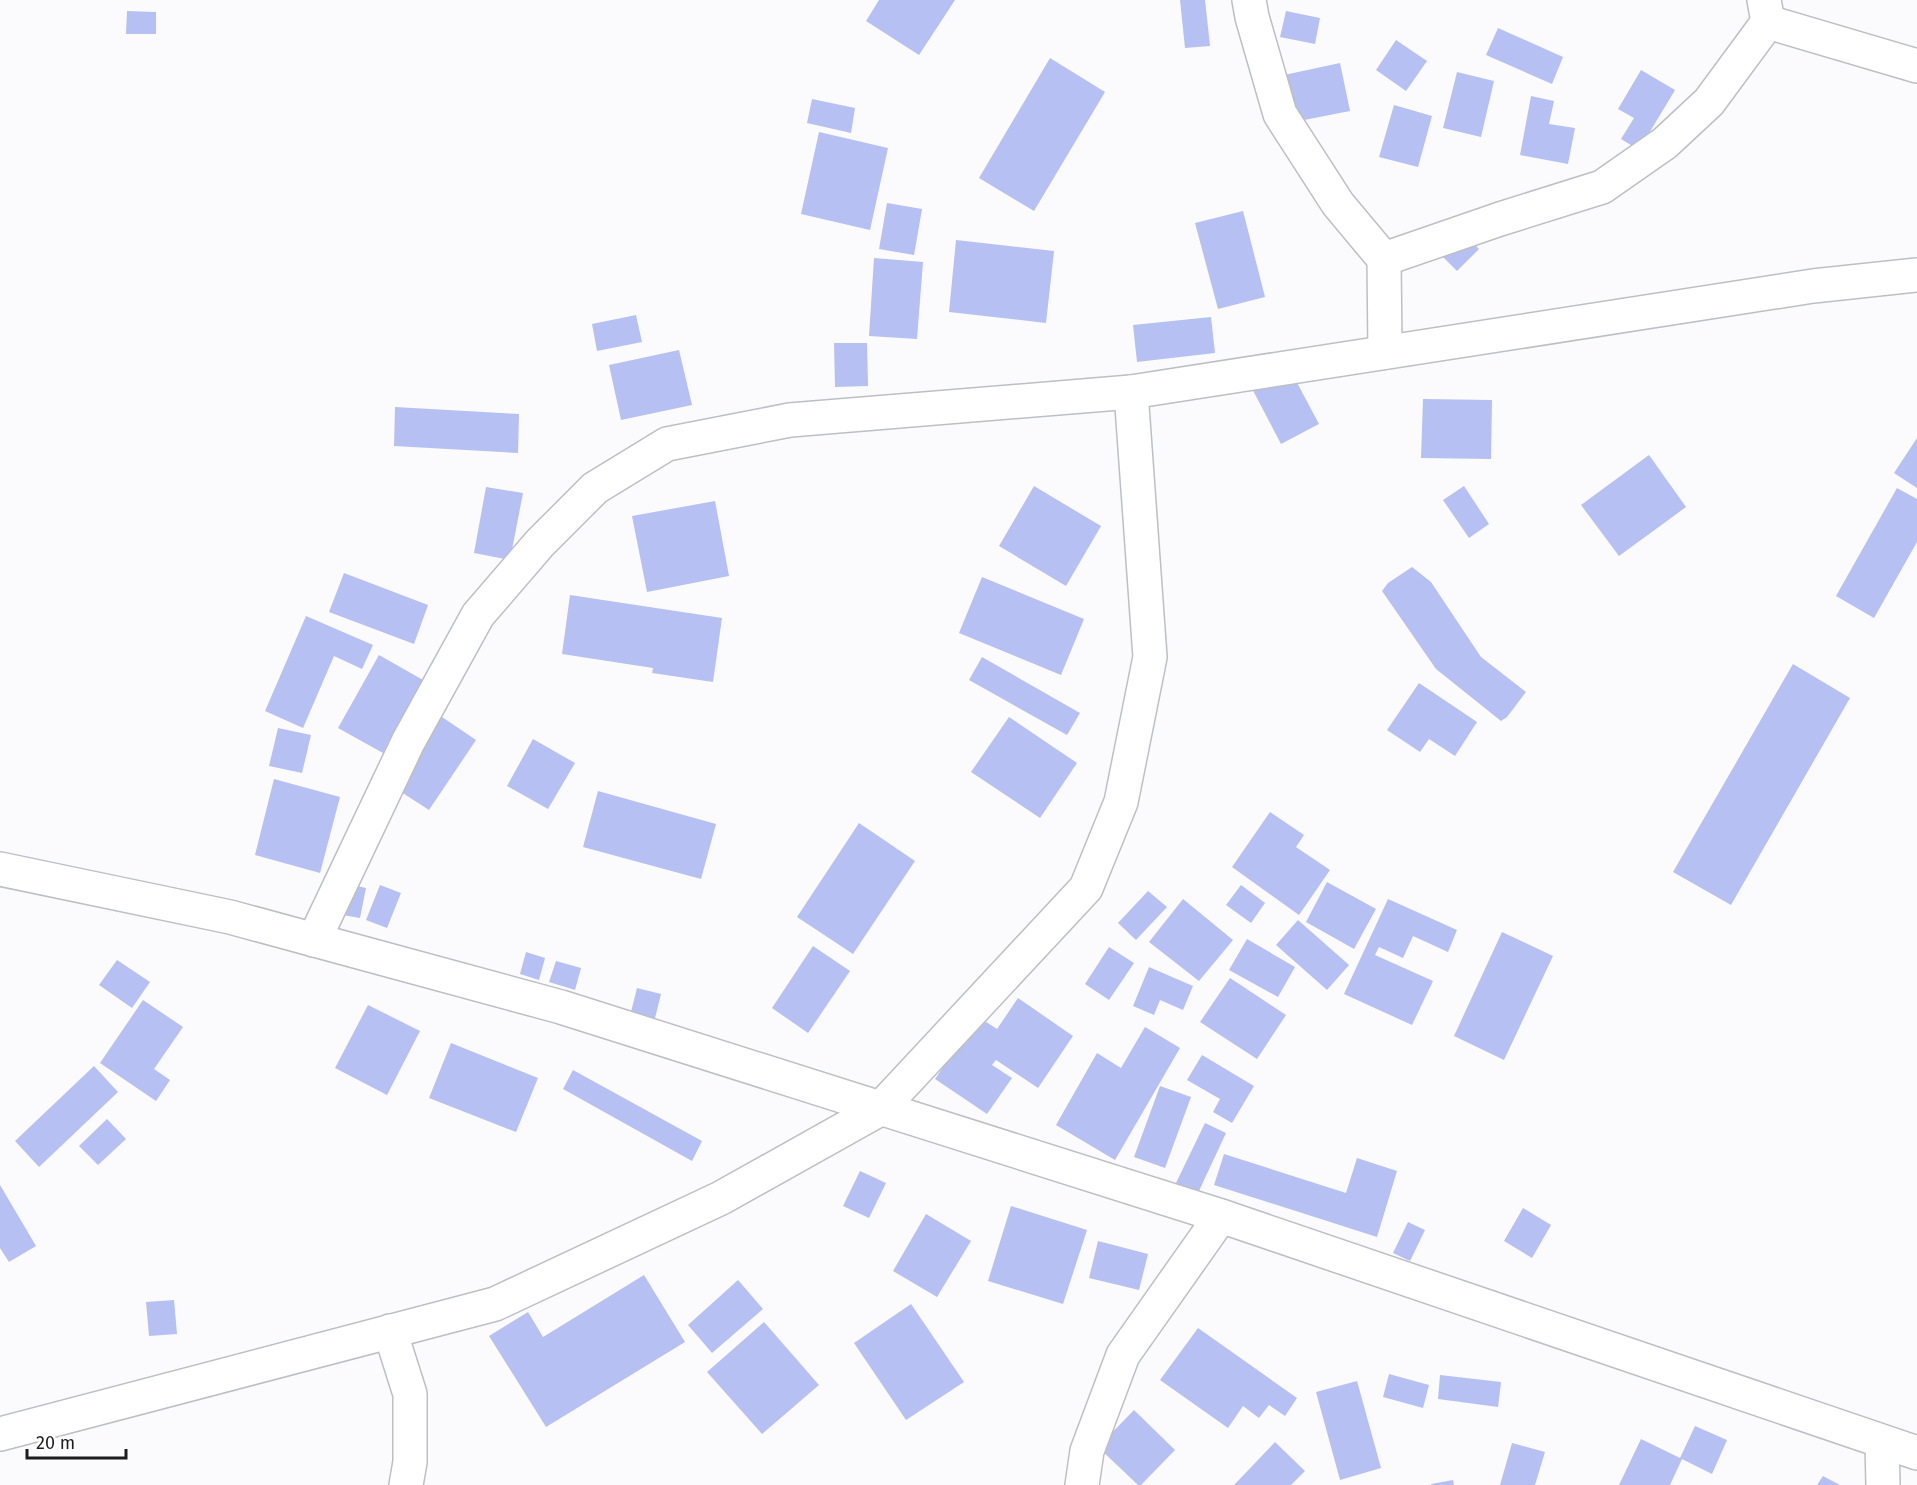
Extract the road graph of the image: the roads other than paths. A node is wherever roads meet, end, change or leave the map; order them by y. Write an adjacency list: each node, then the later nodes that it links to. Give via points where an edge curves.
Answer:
1 (1249, 0): 4 (street, via 1280,114 1338,204)
2 (1766, 11): 3 (street); 4 (street, via 1709,102 1665,143 1602,187)
3 (1917, 66)
4 (1384, 259): 6 (street)
5 (1917, 275): 6 (street, via 1813,286)
6 (1385, 352): 7 (street)
7 (1131, 392): 9 (street, via 790,420 667,444 595,488 540,543 478,615 408,742); 10 (street, via 1150,657 1121,802 1086,888)
8 (0, 869): 9 (street, via 230,917)
9 (314, 940): 10 (street, via 561,1007)
10 (880, 1109): 11 (street); 12 (street, via 721,1198 495,1304)
11 (1221, 1216): 14 (street); 17 (street, via 1123,1355 1087,1451)
12 (390, 1331): 13 (street); 16 (street, via 410,1394 411,1462)
13 (0, 1434)
14 (1882, 1442): 15 (street); 18 (street)
15 (1917, 1454)
16 (406, 1485)
17 (1083, 1485)
18 (1883, 1485)

